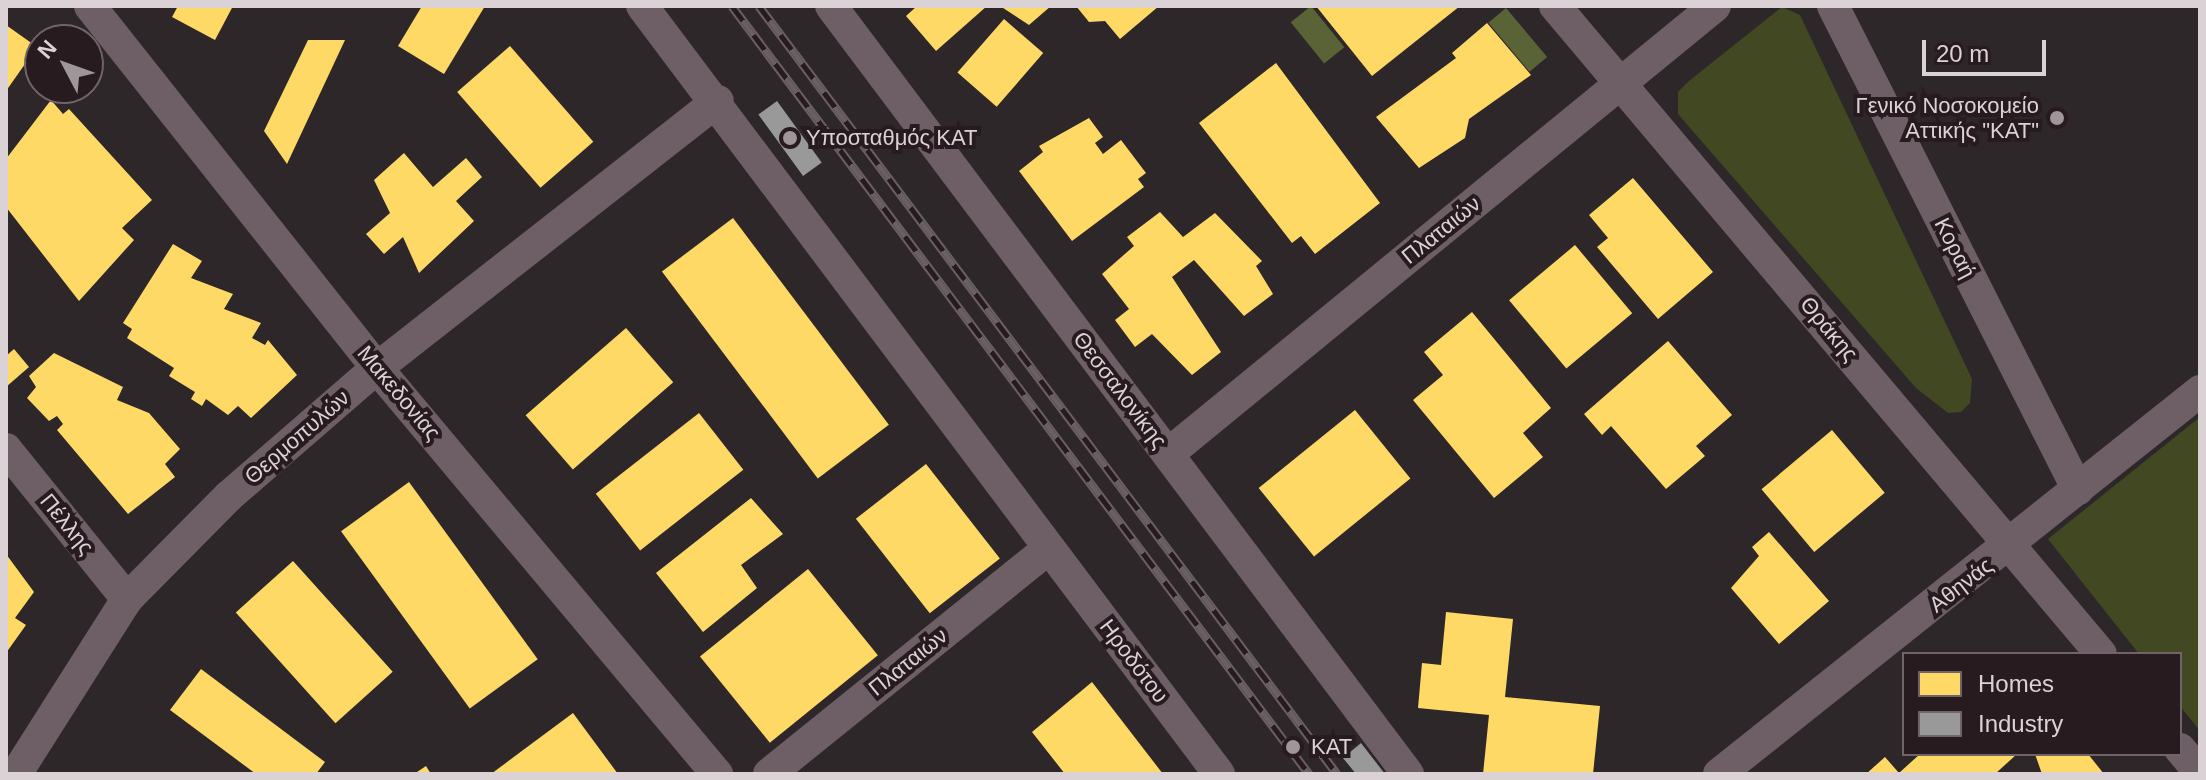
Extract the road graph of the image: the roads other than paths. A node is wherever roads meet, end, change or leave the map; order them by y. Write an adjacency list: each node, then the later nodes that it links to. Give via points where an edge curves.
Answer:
1 (90, 6): 9 (street, Μακεδονίας)
2 (642, 6): 8 (street)
3 (831, 6): 12 (street, Θεσσαλονίκης)
4 (1555, 6): 7 (street, Θράκης)
5 (1715, 6): 7 (street, Πλαταιών)
6 (1833, 6): 13 (street, Κοραή)
7 (1621, 82): 12 (street, Πλαταιών); 14 (street, Θράκης)
8 (718, 101): 9 (street, Θερμοπυλών); 15 (street)
9 (377, 368): 16 (street, Θερμοπυλών, via 229,496); 21 (street, Μακεδονίας)
10 (2200, 391): 13 (street, Αθηνάς)
11 (6, 449): 16 (street, Πέλλης)
12 (1168, 454): 24 (street, Θεσσαλονίκης)
13 (2078, 490): 14 (street, Αθηνάς)
14 (2011, 546): 17 (street, Θράκης); 25 (street, Αθηνάς)
15 (1047, 550): 22 (street, Πλαταιών); 23 (street, Ηροδότου)
16 (127, 599): 20 (street, Θερμοπυλών)
17 (2099, 652)
18 (2182, 751): 19 (street)
19 (2200, 773)
20 (16, 774)
21 (717, 774)
22 (769, 774)
23 (1219, 774)
24 (1408, 774)
25 (1719, 774)

